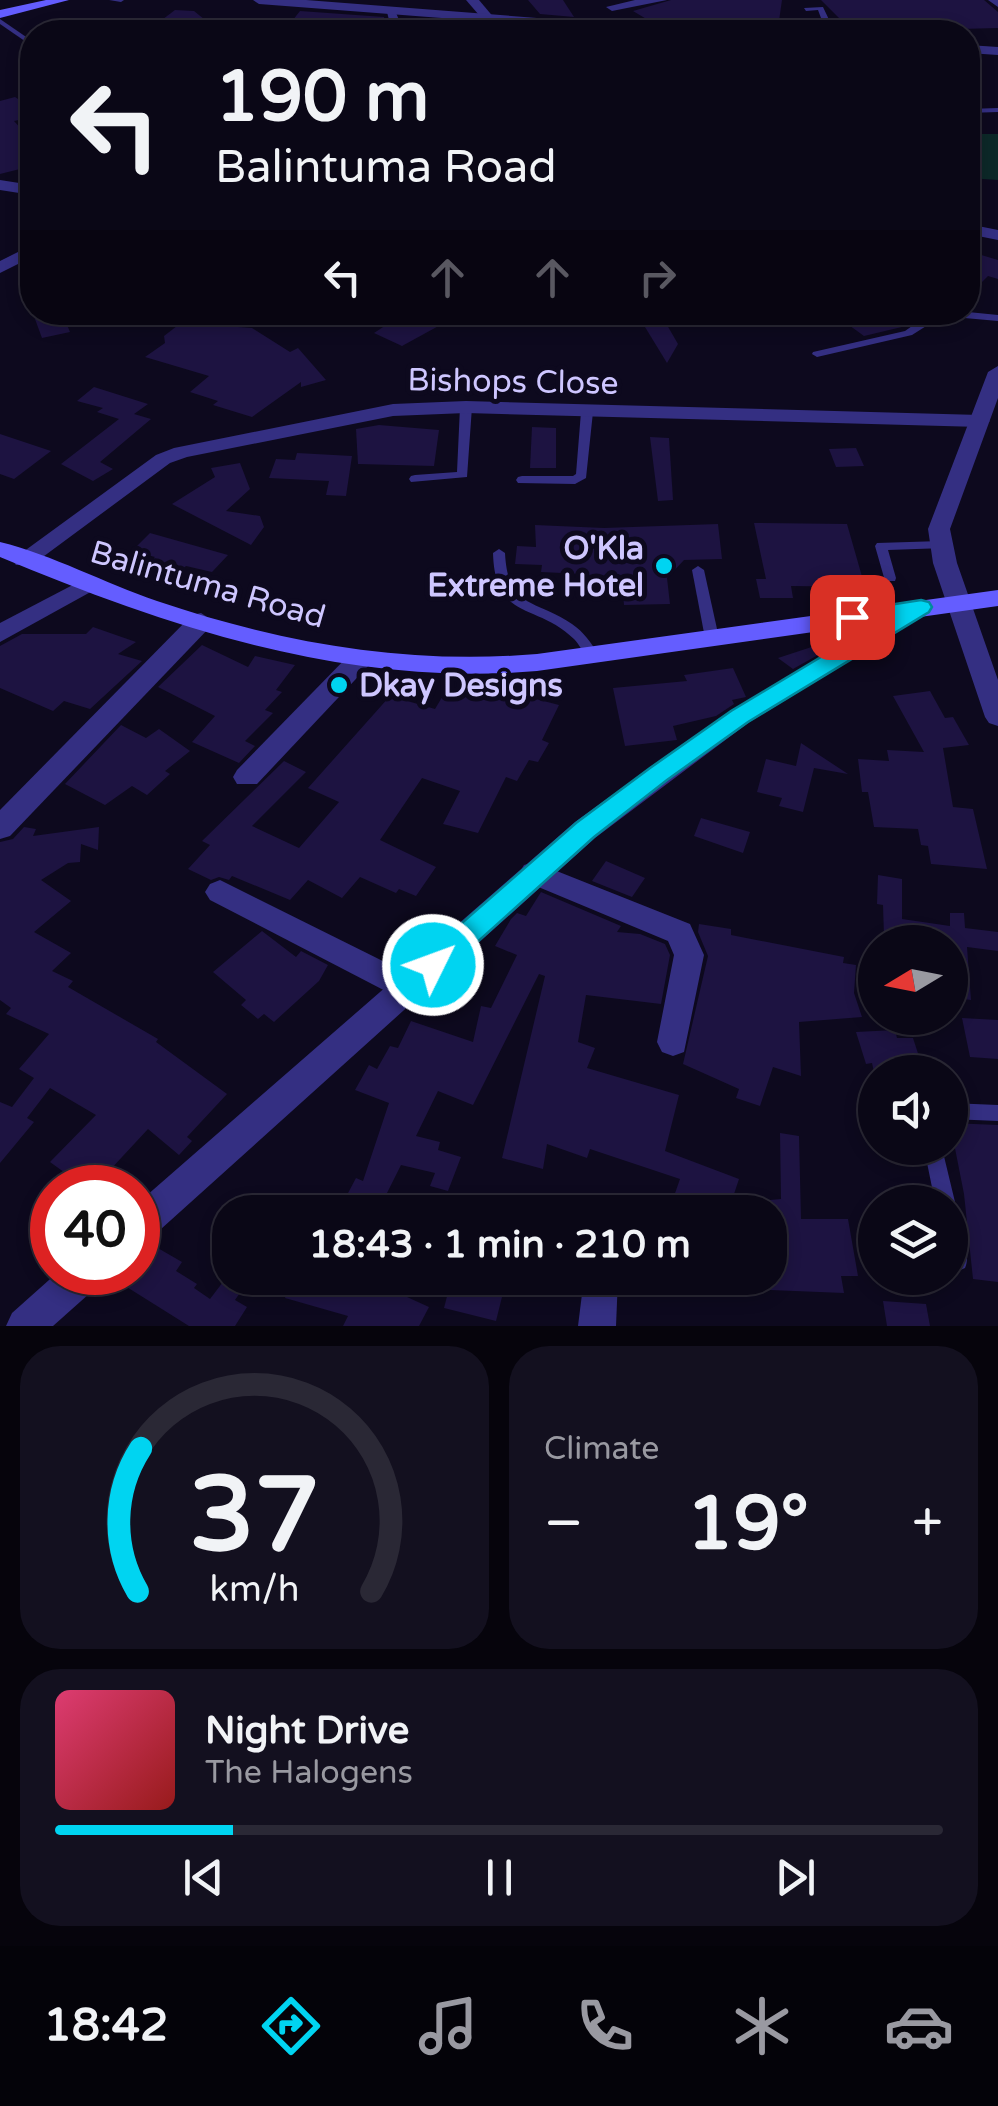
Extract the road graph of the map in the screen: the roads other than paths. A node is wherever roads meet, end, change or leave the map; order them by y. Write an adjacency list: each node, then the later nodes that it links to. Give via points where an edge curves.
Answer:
1 (37, 0): 11 (main road)
2 (63, 0): 11 (main road)
3 (112, 0): 4 (lane)
4 (122, 0)
5 (259, 0): 10 (street)
6 (472, 0): 12 (street)
7 (661, 0): 8 (street)
8 (609, 4)
9 (806, 9): 15 (lane, via 821,8)
10 (390, 11): 12 (street); 13 (street)
11 (0, 14): 16 (lane)
12 (490, 19): 14 (street)
13 (393, 20)
14 (503, 20)
15 (826, 20)
16 (20, 33)
17 (920, 325): 18 (lane)
18 (818, 354)
19 (998, 372): 22 (street)
20 (466, 407): 21 (street, Bishops Close); 23 (lane, via 463,475); 28 (street, Bishops Close, via 393,410 163,458)
21 (588, 412): 22 (street, Bishops Close); 24 (lane, via 582,476)
22 (980, 420): 25 (street, via 944,512)
23 (415, 478)
24 (522, 480)
25 (940, 545): 30 (lane, via 881,546); 33 (street)
26 (0, 549): 28 (main road, Balintuma Road)
27 (499, 553): 38 (lane, via 506,593 577,634)
28 (24, 560): 31 (main road, Balintuma Road)
29 (698, 570): 37 (lane)
30 (890, 578)
31 (88, 584): 35 (main road, Balintuma Road); 36 (street)
32 (998, 598): 33 (main road, Balintuma Road)
33 (960, 602): 34 (main road, Balintuma Road); 40 (street)
34 (921, 607): 37 (main road, Balintuma Road); 43 (street, via 739,716)
35 (201, 621): 39 (main road, Balintuma Road, via 292,648); 42 (street)
36 (0, 634)
37 (712, 638): 38 (main road, Balintuma Road)
38 (592, 655): 39 (main road, Balintuma Road, via 445,666)
39 (361, 658): 41 (street)
40 (998, 717)
41 (247, 778)
42 (0, 828)
43 (534, 873): 45 (street); 46 (street, via 679,933 688,955)
44 (220, 892): 45 (street)
45 (408, 988): 49 (street)
46 (673, 1042)
47 (968, 1112): 48 (lane)
48 (998, 1113)
49 (160, 1207)
50 (60, 1295): 52 (street)
51 (600, 1295): 53 (street)
52 (26, 1326)
53 (597, 1326)

